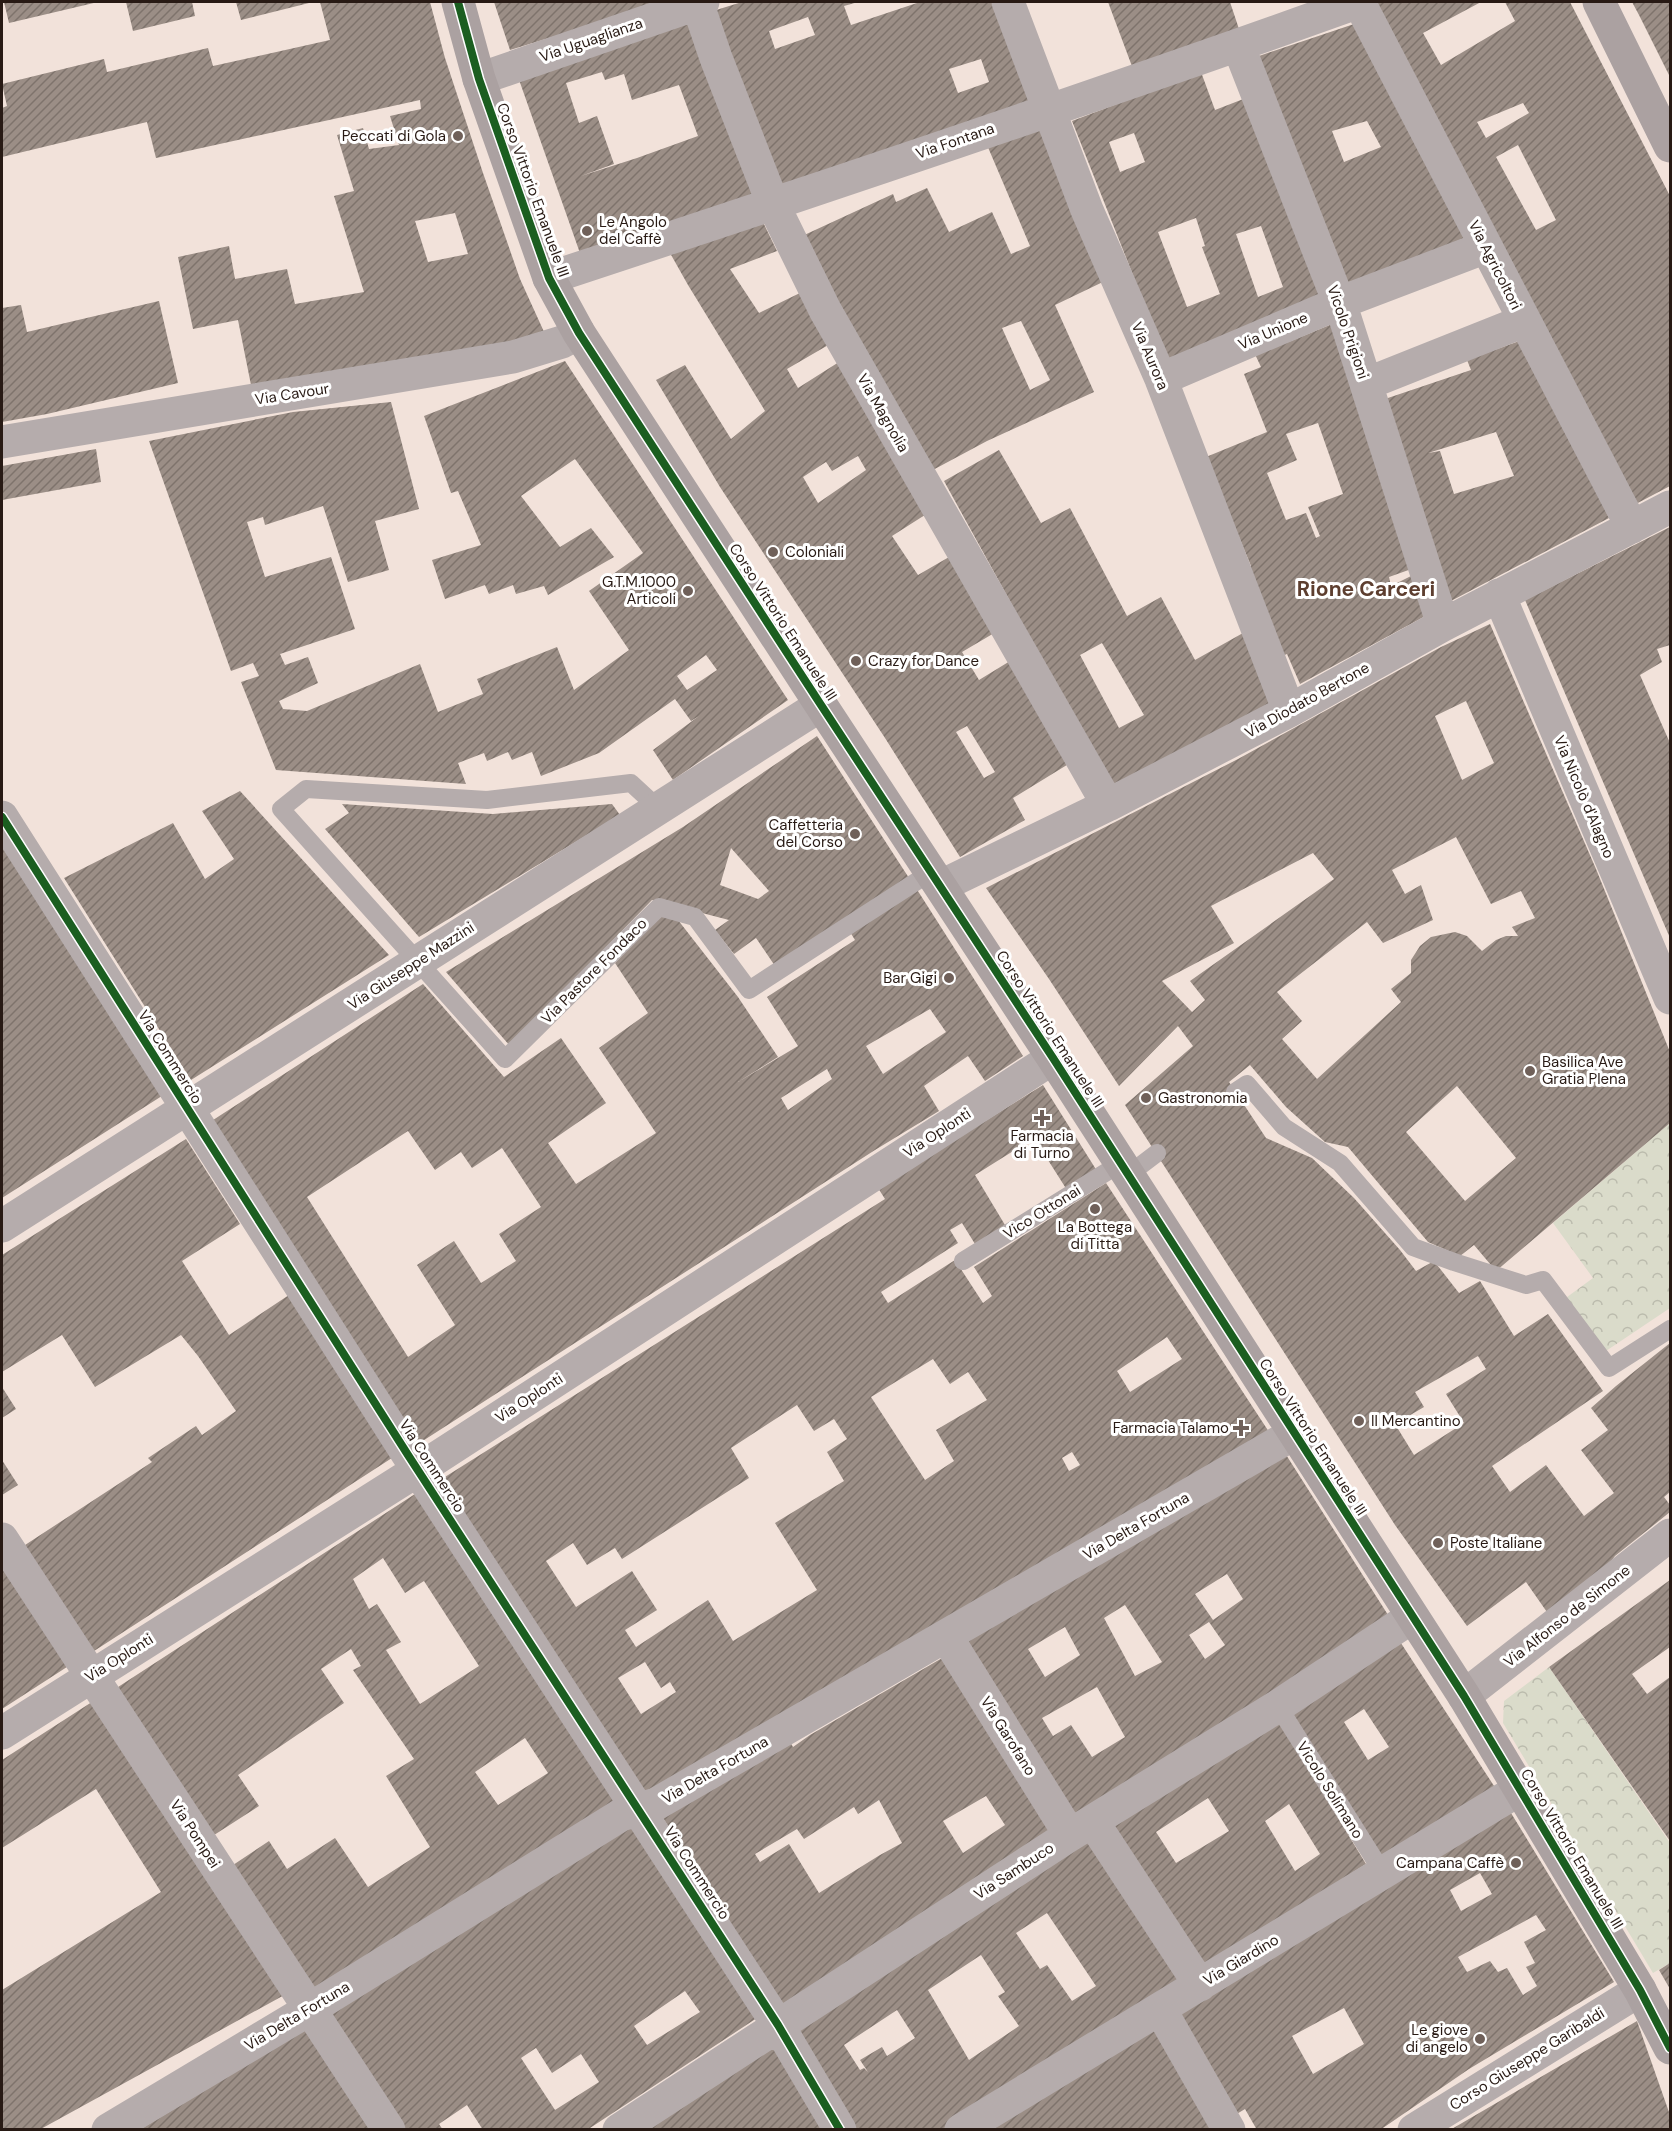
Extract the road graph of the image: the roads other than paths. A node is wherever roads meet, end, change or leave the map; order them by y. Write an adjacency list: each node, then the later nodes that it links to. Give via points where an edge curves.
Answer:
1 (458, 2): 7 (street, Corso Vittorio Emanuele III)
2 (699, 2): 7 (street, Via Uguaglianza); 10 (street, Via Magnolia, via 716,58)
3 (1008, 2): 8 (street, Via Aurora)
4 (1359, 2): 6 (street, Via Fontana); 11 (street, Via Agricoltori)
5 (1599, 2): 9 (street)
6 (1238, 45): 8 (street, Via Fontana); 13 (street, Vicolo Prigioni)
7 (478, 79): 12 (street, Corso Vittorio Emanuele III)
8 (1048, 109): 10 (street, Via Fontana); 16 (street, Via Aurora, via 1087,210)
9 (1671, 146)
10 (773, 204): 12 (street, Via Fontana); 25 (street, Via Magnolia, via 825,310)
11 (1486, 247): 13 (street, Via Unione); 14 (street, Via Agricoltori)
12 (549, 278): 15 (street, Corso Vittorio Emanuele III)
13 (1339, 303): 16 (street, Via Unione); 17 (street, Vicolo Prigioni)
14 (1524, 321): 17 (street); 20 (street, Via Agricoltori)
15 (579, 333): 18 (street, Via Cavour, via 513,357); 23 (street, Corso Vittorio Emanuele III)
16 (1161, 379): 24 (street, Via Aurora)
17 (1366, 384): 22 (street, Vicolo Prigioni)
18 (2, 442)
19 (1671, 507): 20 (street, Via Diodato Bertone)
20 (1632, 527): 21 (street, Via Diodato Bertone)
21 (1499, 595): 22 (street, Via Diodato Bertone); 30 (street, Via Nicolò d'Alagno)
22 (1443, 625): 24 (street, Via Diodato Bertone)
23 (821, 705): 26 (street, Via Giuseppe Mazzini); 28 (street, Corso Vittorio Emanuele III)
24 (1288, 711): 25 (street, Via Diodato Bertone)
25 (1108, 805): 28 (street, Via Diodato Bertone)
26 (658, 808): 29 (street, Via Giuseppe Mazzini); 29 (lane, via 631,783 488,800 306,789 281,809)
27 (2, 817): 33 (street, Via Commercio)
28 (936, 879): 29 (lane, Via Pastore Fondaco, via 749,990 695,917 659,907 505,1059); 31 (street, Corso Vittorio Emanuele III)
29 (418, 961): 33 (street, Via Giuseppe Mazzini)
30 (1671, 998)
31 (1053, 1058): 35 (street, Corso Vittorio Emanuele III); 40 (street, Via Oplonti)
32 (1235, 1092): 38 (lane, via 1247,1084 1284,1127 1340,1163 1413,1247 1526,1285 1543,1280 1608,1368)
33 (187, 1110): 36 (street, Via Giuseppe Mazzini); 40 (street, Via Commercio)
34 (1157, 1153): 35 (lane, Vico Ottonai)
35 (1124, 1169): 37 (lane, Vico Ottonai); 39 (street, Corso Vittorio Emanuele III)
36 (2, 1226)
37 (963, 1261)
38 (1671, 1329)
39 (1295, 1433): 43 (street, Corso Vittorio Emanuele III); 44 (street, Via Delta Fortuna)
40 (418, 1470): 45 (street, Via Oplonti); 50 (street, Via Commercio)
41 (1671, 1535): 46 (street, Via Alfonso de Simone)
42 (2, 1539): 45 (street, Via Pompei)
43 (1412, 1617): 46 (street, Corso Vittorio Emanuele III); 47 (street, Via Sambuco)
44 (946, 1636): 50 (street, Via Delta Fortuna, via 656,1804); 51 (street, Via Garofano)
45 (91, 1676): 48 (street, Via Oplonti); 55 (street, Via Pompei)
46 (1464, 1696): 49 (street, Corso Vittorio Emanuele III)
47 (1278, 1706): 51 (street, Via Sambuco); 52 (lane, Vicolo Solimano)
48 (2, 1733)
49 (1520, 1789): 52 (street, Via Giardino); 54 (street, Corso Vittorio Emanuele III)
50 (639, 1810): 55 (street, Via Delta Fortuna, via 621,1815); 57 (street, Via Commercio)
51 (1081, 1828): 53 (street, Via Garofano); 57 (street, Via Sambuco)
52 (1383, 1873): 53 (street, Via Giardino)
53 (1200, 1985): 56 (street, Via Giardino)
54 (1640, 1990): 58 (street, Corso Vittorio Emanuele III); 65 (street, Corso Giuseppe Garibaldi)
55 (310, 2009): 59 (street, Via Delta Fortuna); 60 (street, Via Pompei)
56 (1160, 2009): 63 (street, Via Giardino); 64 (street)
57 (778, 2025): 61 (street, Via Sambuco); 62 (street, Via Commercio)
58 (1671, 2048)
59 (108, 2130)
60 (389, 2130)
61 (619, 2130)
62 (840, 2130)
63 (961, 2130)
64 (1229, 2130)
65 (1414, 2130)

